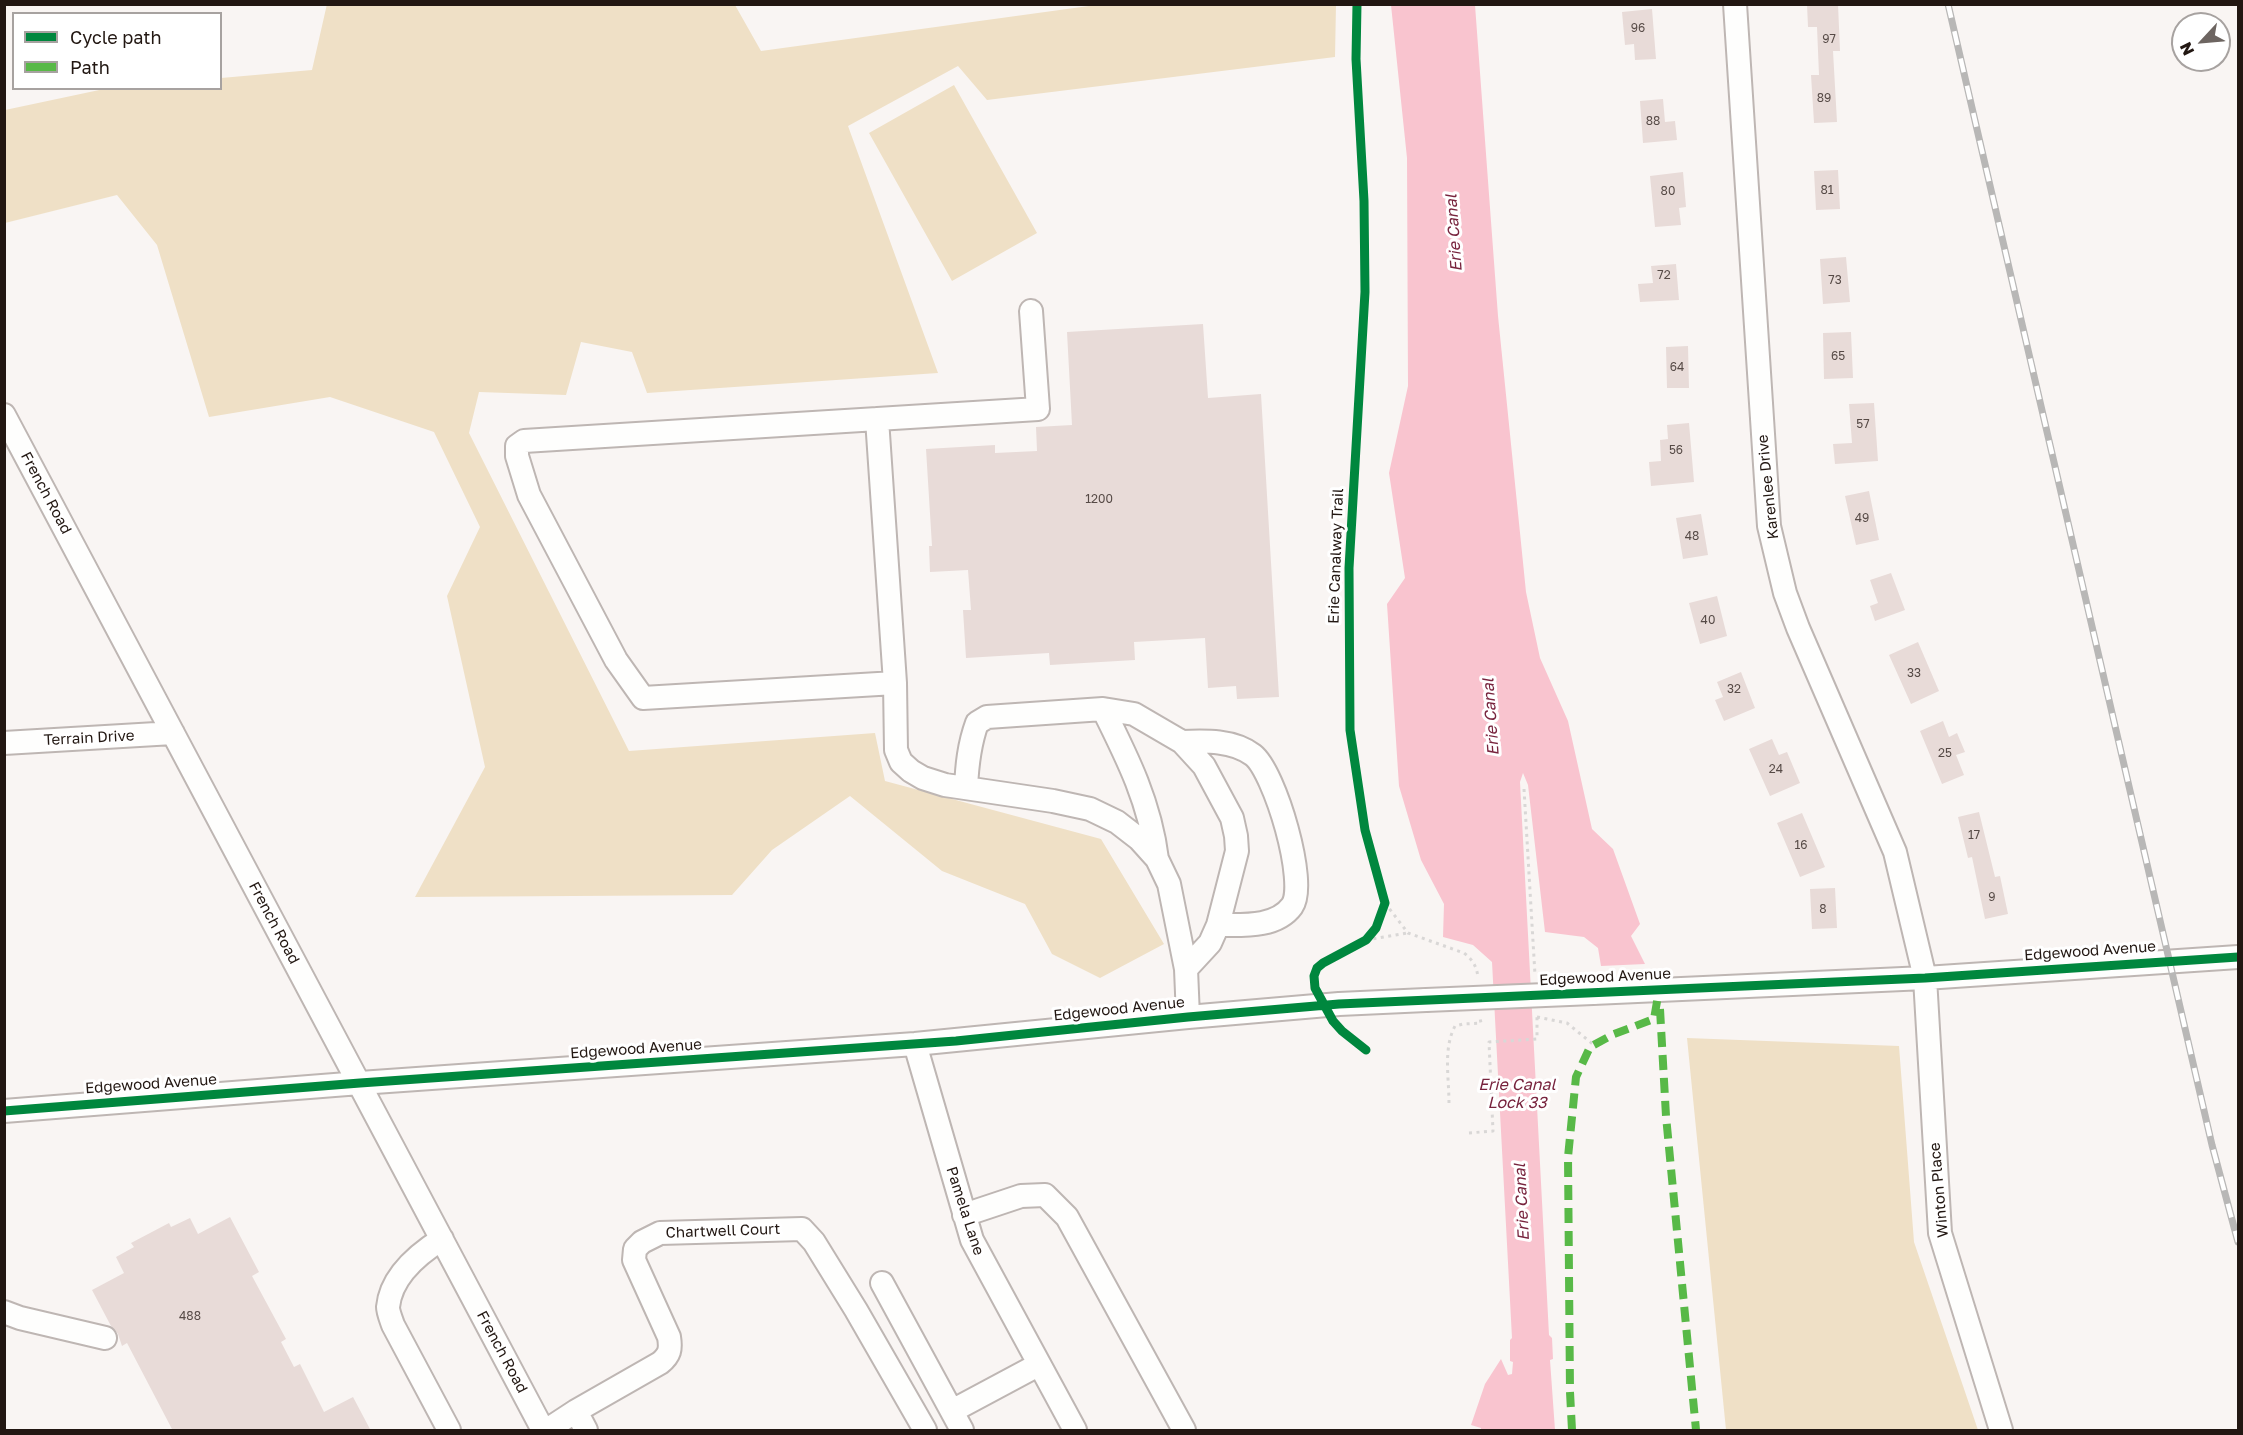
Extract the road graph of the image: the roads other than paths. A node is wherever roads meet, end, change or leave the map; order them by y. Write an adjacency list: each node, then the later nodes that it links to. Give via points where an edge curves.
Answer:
1 (1736, 4): 15 (street, Karenlee Drive, via 1769,526 1798,628 1895,852)
2 (1031, 311): 4 (street, via 1038,409)
3 (4, 415): 7 (street, French Road)
4 (877, 419): 5 (street); 5 (street, via 524,441 517,446 517,456 529,495 616,660 644,698)
5 (895, 683): 10 (street, via 896,750 901,762 923,778)
6 (1103, 709): 9 (street, via 1134,714); 10 (street, via 987,717 976,723 967,756); 11 (street, via 1149,811)
7 (173, 733): 8 (street, Terrain Drive); 18 (street, French Road)
8 (4, 742)
9 (1182, 742): 12 (street, via 1204,766 1221,795 1236,836 1237,851); 12 (street, via 1235,745 1260,761 1275,791 1288,833 1297,892 1292,906 1274,920)
10 (966, 788): 11 (street, via 1090,809 1140,839)
11 (1157, 859): 14 (street, via 1168,884)
12 (1218, 925): 14 (street, via 1210,943)
13 (2238, 957): 15 (street, Edgewood Avenue)
14 (1186, 969): 16 (street)
15 (1925, 978): 16 (street, Edgewood Avenue, bridge, via 1340,1004); 33 (street, Winton Place, via 1940,1233)
16 (1188, 1017): 17 (street, Edgewood Avenue)
17 (915, 1044): 18 (street, Edgewood Avenue); 20 (street, Pamela Lane)
18 (360, 1083): 19 (street, Edgewood Avenue); 21 (street, French Road)
19 (4, 1111)
20 (964, 1215): 25 (street, Pamela Lane, via 980,1258); 32 (street, via 1021,1196 1045,1195 1067,1217)
21 (442, 1239): 28 (street, via 420,1252 406,1267 393,1288 388,1308 393,1325); 29 (street, French Road)
22 (882, 1283): 27 (street)
23 (4, 1312): 24 (street)
24 (105, 1338)
25 (1038, 1365): 27 (street); 31 (street, Pamela Lane)
26 (581, 1421): 29 (street, Chartwell Court); 30 (street, Chartwell Court, via 668,1356 669,1336 634,1260 634,1249 642,1242 660,1233 802,1229 856,1310)
27 (957, 1421)
28 (449, 1431)
29 (545, 1431)
30 (925, 1431)
31 (1075, 1431)
32 (1184, 1431)
33 (2001, 1431)

